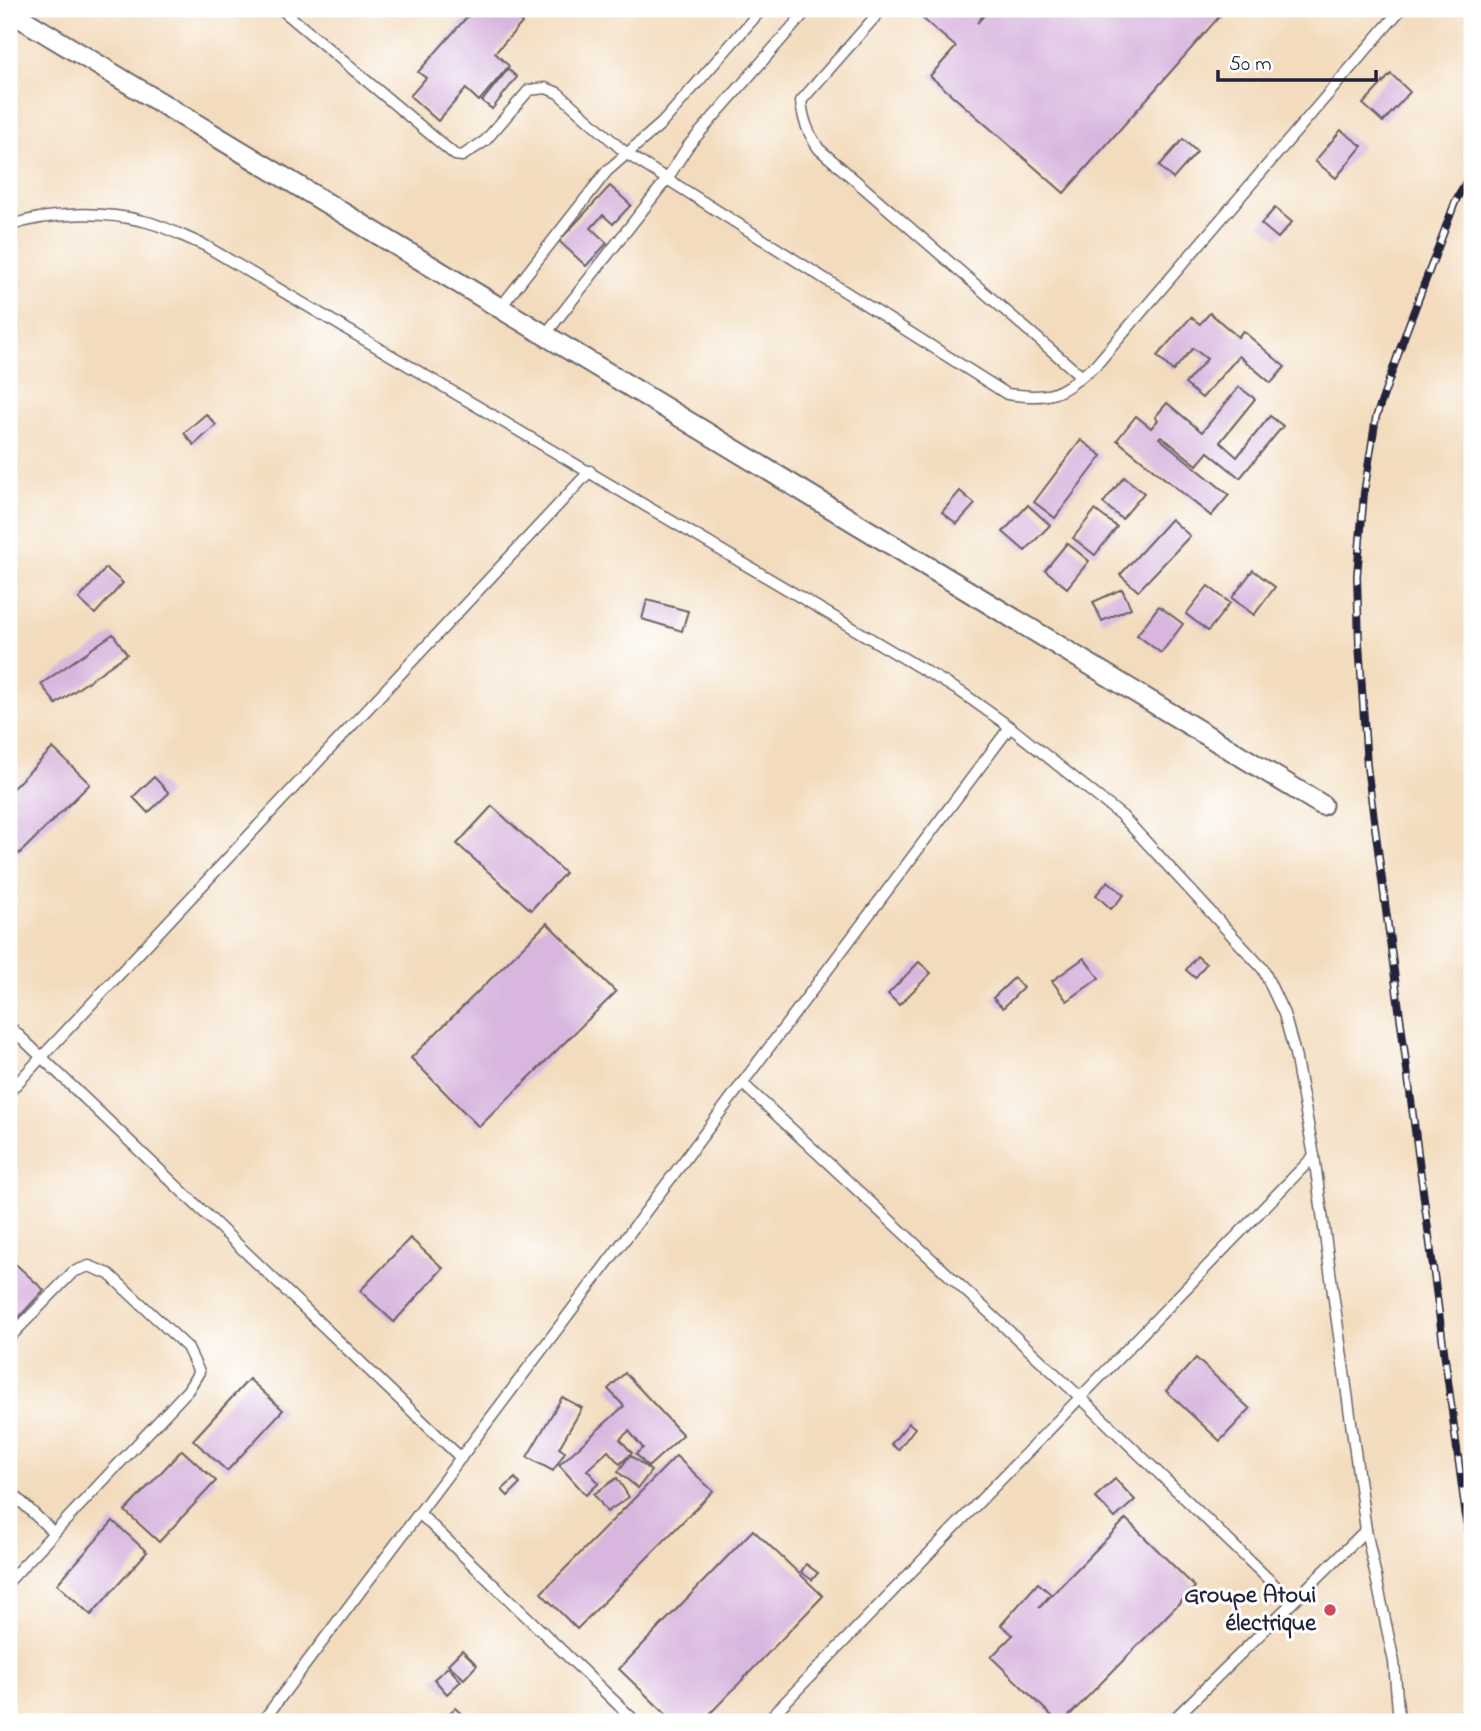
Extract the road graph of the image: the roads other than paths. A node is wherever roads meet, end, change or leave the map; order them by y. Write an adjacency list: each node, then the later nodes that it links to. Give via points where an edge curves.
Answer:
1 (281, 9): 7 (lane, via 455,155 470,153 485,141 529,90 546,88 558,93)
2 (762, 9): 7 (lane, via 662,124)
3 (808, 9): 8 (lane, via 688,146)
4 (882, 9): 12 (lane, via 801,101 808,134 819,149)
5 (1401, 9): 12 (lane, via 1096,365)
6 (9, 11): 10 (street)
7 (627, 153): 8 (lane); 10 (lane)
8 (667, 179): 11 (lane); 12 (lane, via 1007,394 1038,398 1060,392)
9 (9, 226): 13 (lane, via 29,219 82,214 144,221 204,245)
10 (500, 308): 11 (street)
11 (545, 335): 15 (street)
12 (1081, 376)
13 (590, 471): 14 (lane, via 961,692); 17 (lane)
14 (1010, 726): 18 (lane); 20 (lane, via 1122,816 1263,969 1284,1014 1295,1054)
15 (1322, 805)
16 (9, 1026): 17 (lane)
17 (41, 1058): 19 (lane); 23 (lane)
18 (742, 1083): 22 (lane); 23 (lane)
19 (9, 1092)
20 (1314, 1156): 22 (lane); 26 (lane)
21 (9, 1338): 27 (lane, via 73,1272 89,1266 109,1274 187,1347 199,1372 188,1390)
22 (1080, 1397): 29 (lane); 32 (lane)
23 (461, 1458): 25 (lane)
24 (9, 1490): 27 (lane)
25 (419, 1513): 30 (lane); 31 (lane)
26 (1366, 1530): 29 (lane); 34 (lane, via 1394,1662)
27 (54, 1534): 28 (lane)
28 (9, 1581)
29 (1292, 1602): 33 (lane)
30 (262, 1722)
31 (636, 1722)
32 (766, 1722)
33 (1171, 1722)
34 (1399, 1722)

